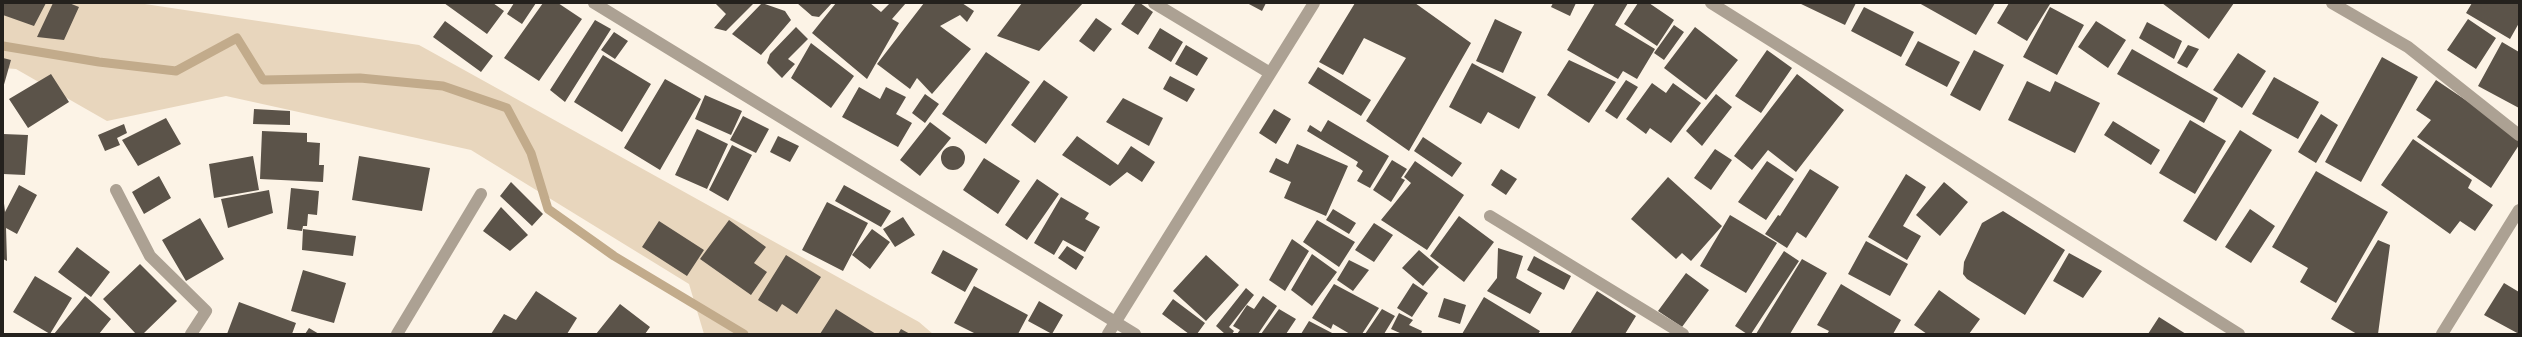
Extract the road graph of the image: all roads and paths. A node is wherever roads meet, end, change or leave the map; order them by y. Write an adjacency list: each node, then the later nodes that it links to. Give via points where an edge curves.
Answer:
1 (594, 3): 12 (street)
2 (1154, 3): 6 (street)
3 (1314, 3): 6 (street)
4 (1711, 3): 18 (street)
5 (2332, 3): 7 (street, via 2408,47)
6 (1270, 74): 12 (street)
7 (2519, 135)
8 (116, 190): 13 (street, via 150,256 206,310)
9 (481, 194): 14 (street)
10 (2519, 210): 19 (street)
11 (1490, 216): 17 (street)
12 (1116, 322): 15 (street); 16 (street)
13 (191, 334)
14 (397, 334)
15 (1108, 334)
16 (1135, 334)
17 (1683, 334)
18 (2239, 334)
19 (2442, 334)

